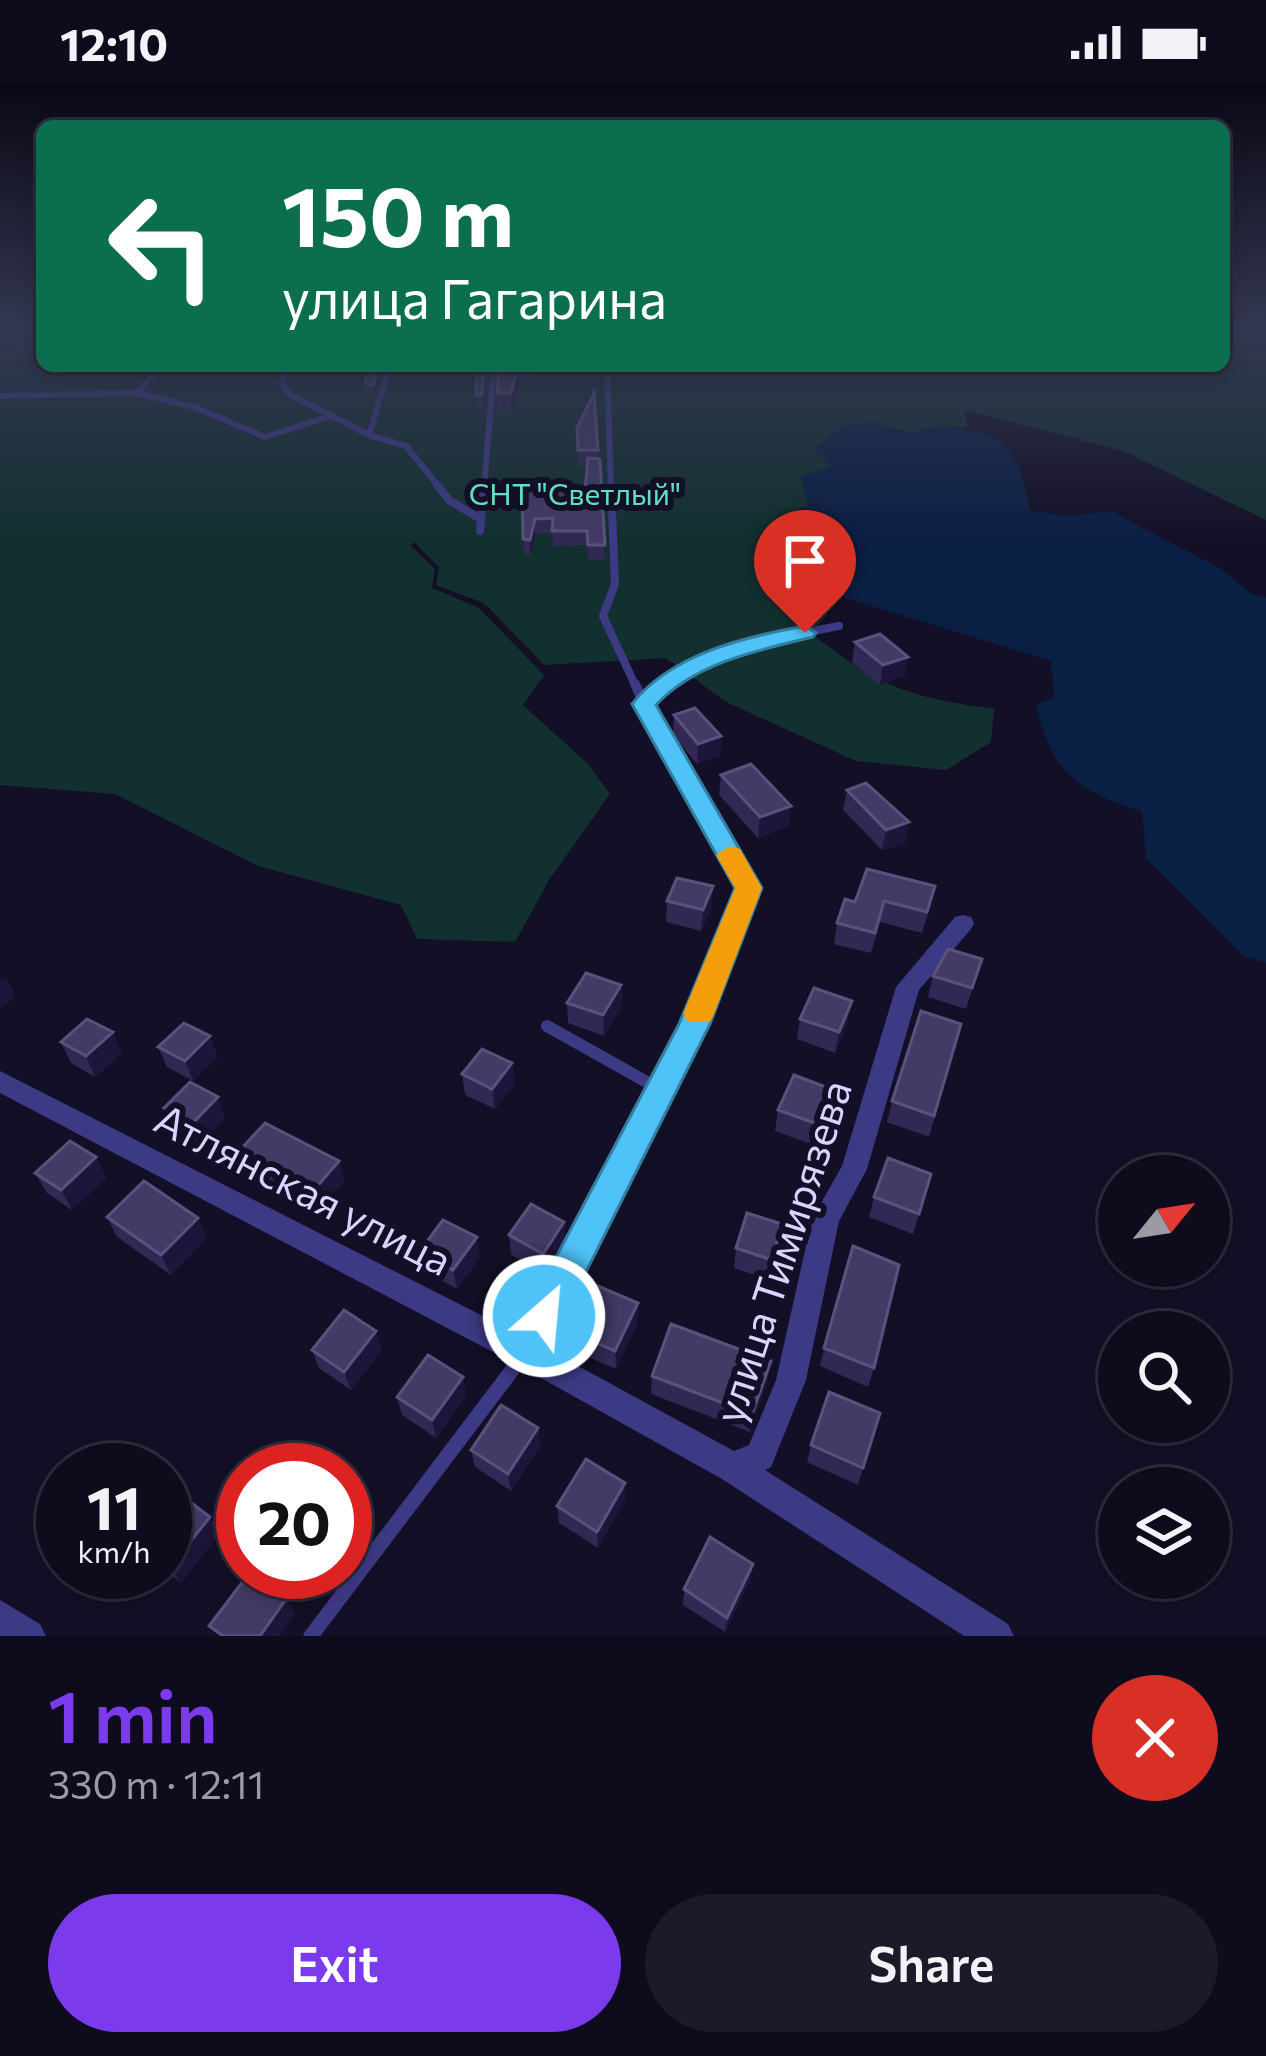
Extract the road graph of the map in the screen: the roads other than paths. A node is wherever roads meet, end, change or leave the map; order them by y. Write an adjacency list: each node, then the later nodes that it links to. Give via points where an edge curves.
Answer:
1 (169, 400): 6 (lane, via 265,437)
2 (300, 400): 6 (lane)
3 (380, 400): 7 (lane)
4 (491, 400): 8 (lane)
5 (608, 400): 11 (lane, via 615,584 603,616)
6 (328, 416): 7 (lane)
7 (369, 435): 8 (lane, via 406,446 450,501)
8 (479, 518): 9 (lane)
9 (480, 531)
10 (839, 626): 11 (lane, via 771,639 671,675)
11 (644, 704): 15 (lane, via 748,888)
12 (963, 923): 17 (street, улица Тимирязева, via 908,987 854,1169 826,1220 791,1380 760,1456)
13 (547, 1026): 15 (lane)
14 (0, 1081): 16 (street, Атлянская улица)
15 (661, 1090): 16 (lane)
16 (525, 1353): 17 (street, Атлянская улица); 20 (lane)
17 (733, 1468): 21 (street, Атлянская улица)
18 (0, 1617): 19 (street)
19 (28, 1636)
20 (311, 1636)
21 (996, 1636)

